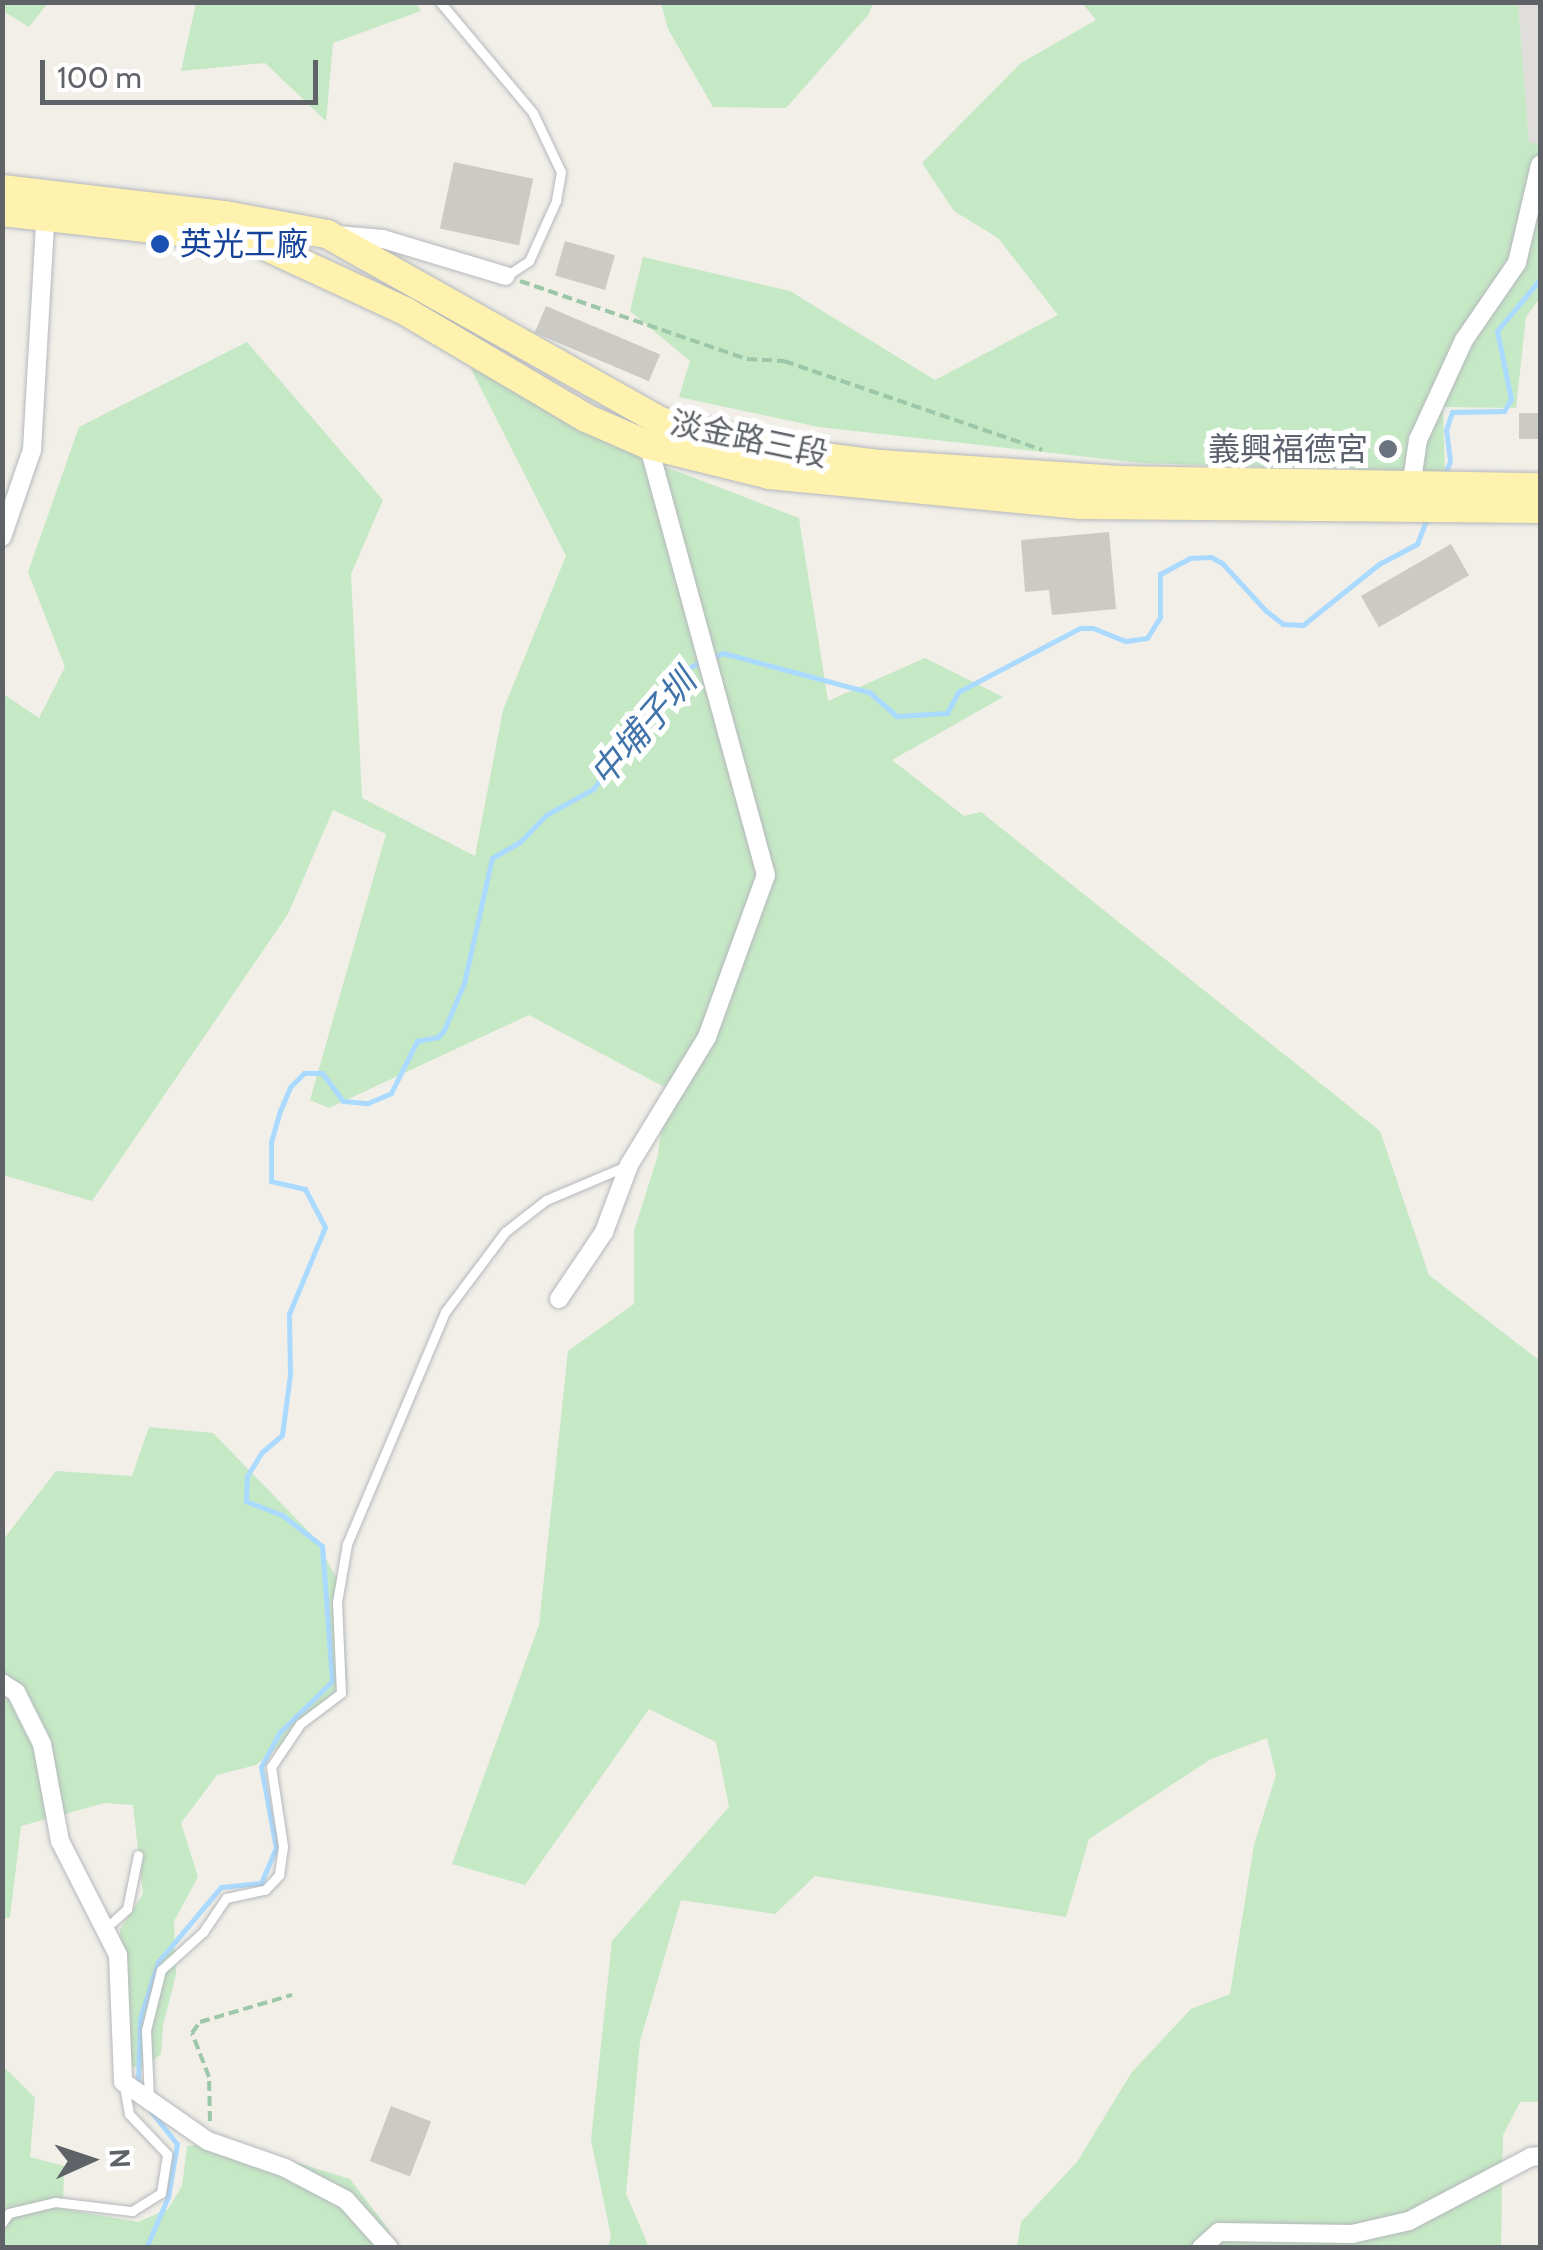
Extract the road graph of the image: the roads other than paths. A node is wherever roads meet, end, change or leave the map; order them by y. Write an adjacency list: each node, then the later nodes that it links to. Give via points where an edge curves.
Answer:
1 (440, 2): 8 (lane, via 533,113 560,172 556,200 529,261)
2 (1540, 165): 11 (street, via 1517,263 1464,340 1418,440)
3 (2, 189): 4 (main road, 淡金路三段)
4 (46, 206): 5 (main road, 淡金路三段); 6 (main road, 淡金路三段, via 225,215); 7 (main road, 淡金路三段); 14 (street, via 32,450)
5 (2, 212)
6 (327, 234): 7 (street); 8 (street, via 383,239); 9 (main road, 淡金路三段)
7 (252, 240): 9 (main road, 淡金路三段, via 404,311 586,418)
8 (506, 276)
9 (654, 433): 11 (main road, 淡金路三段, via 768,476 976,498 1081,505); 15 (street, via 766,875 707,1036)
10 (1540, 486): 12 (main road)
11 (1416, 497): 12 (main road, 淡金路三段)
12 (1455, 497): 13 (main road)
13 (1540, 509)
14 (2, 537)
15 (629, 1166): 16 (street, via 604,1232); 21 (lane, via 546,1200 505,1232 445,1312 347,1544 336,1602 341,1693 300,1724 271,1767 283,1846 279,1875 265,1890 226,1898 162,1970 146,2030)
16 (559, 1299)
17 (2, 1683): 19 (street, via 16,1692 42,1744 60,1841)
18 (138, 1855): 19 (lane, via 127,1909)
19 (106, 1927): 20 (street, via 118,1955)
20 (123, 2082): 21 (street); 23 (lane, via 129,2114 167,2154 161,2193 132,2211 55,2202 9,2213)
21 (149, 2100): 24 (street, via 194,2132 346,2200)
22 (1540, 2156): 25 (street, via 1408,2221 1352,2234 1220,2232)
23 (2, 2223)
24 (390, 2248)
25 (1201, 2248)

